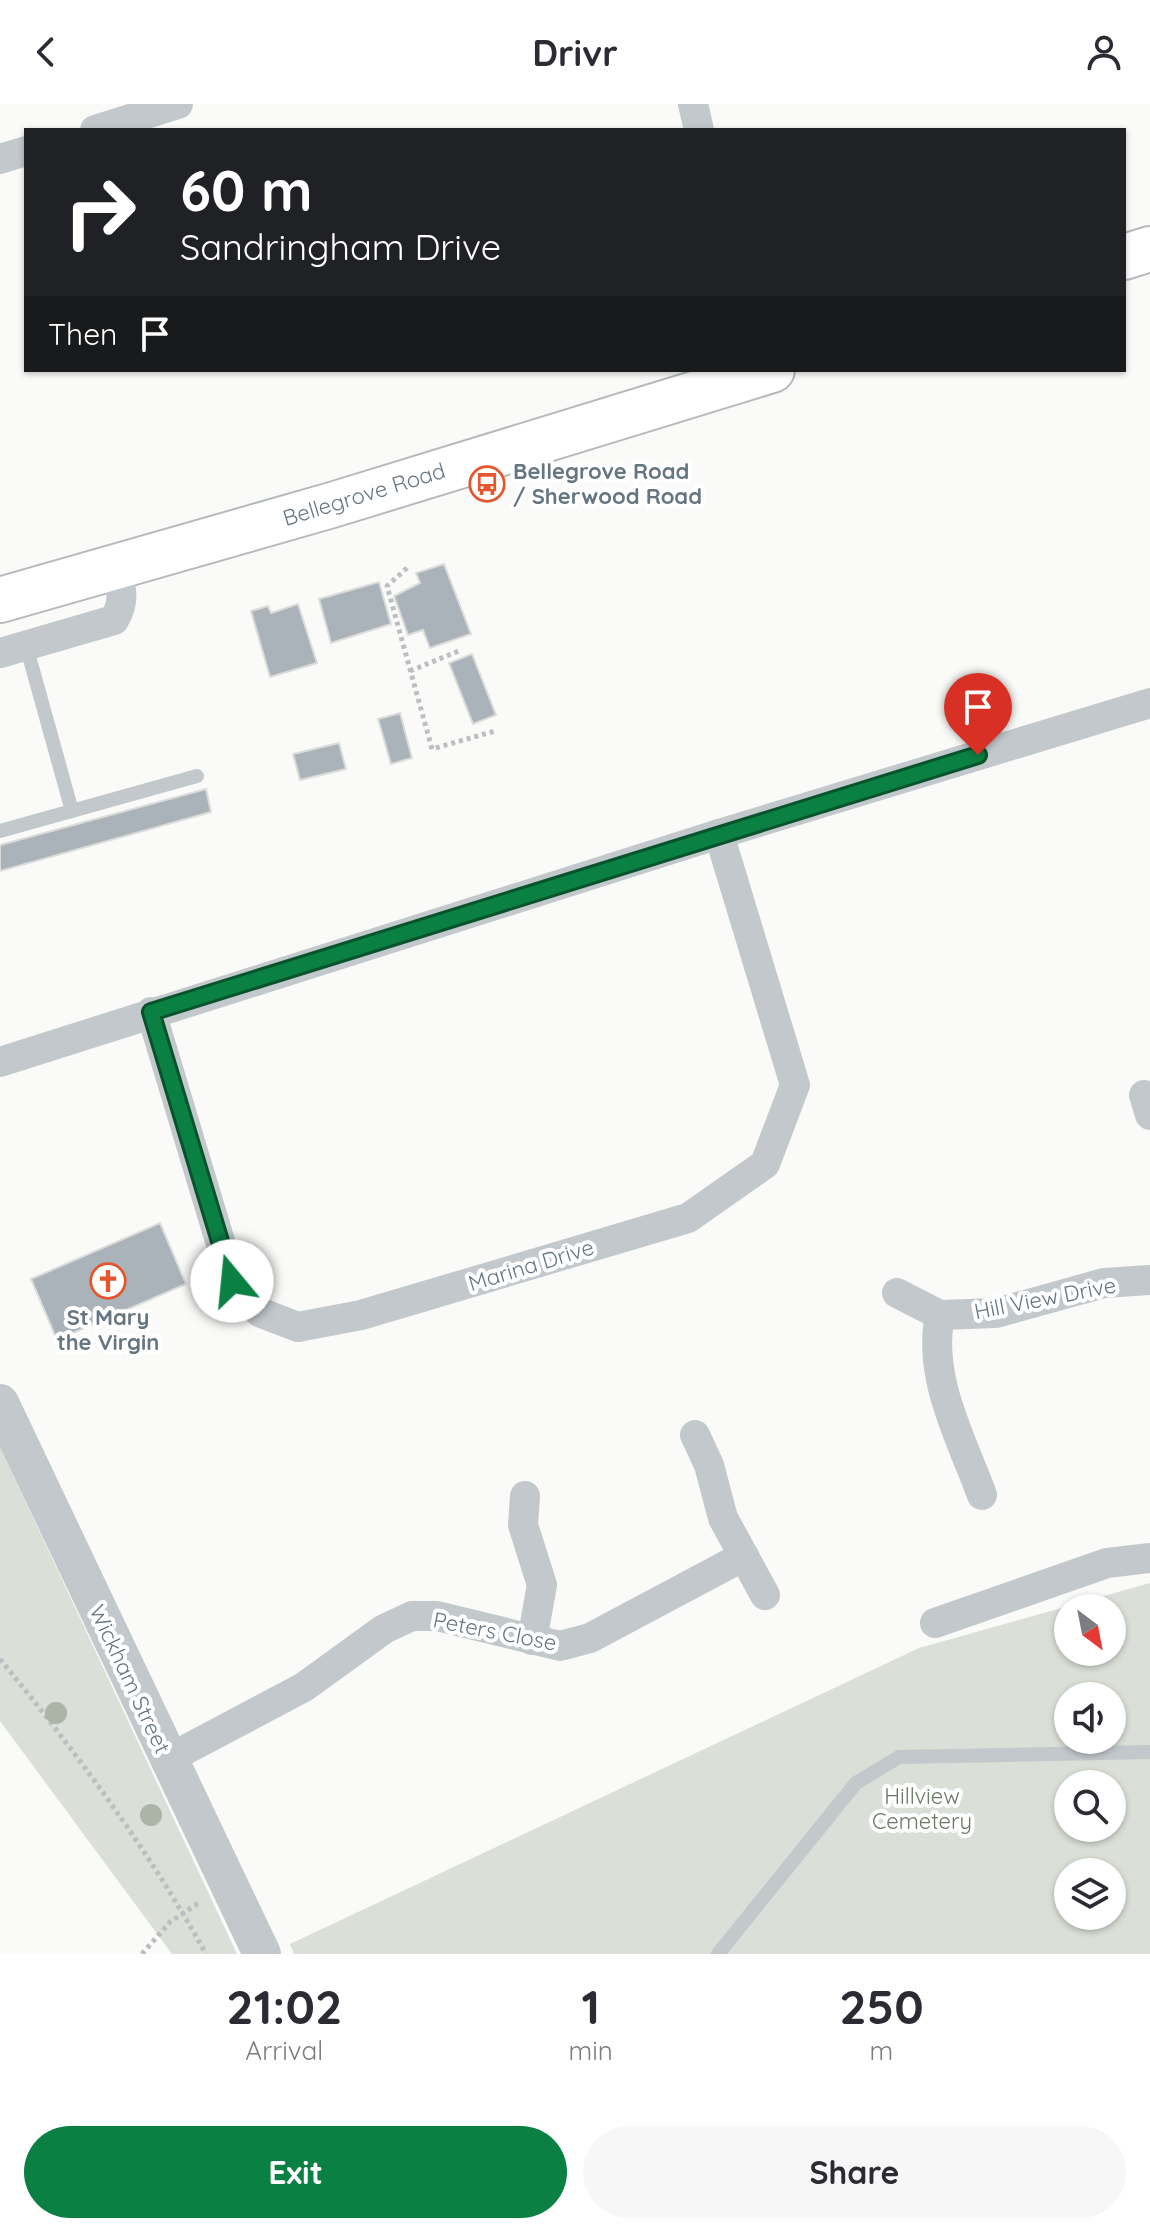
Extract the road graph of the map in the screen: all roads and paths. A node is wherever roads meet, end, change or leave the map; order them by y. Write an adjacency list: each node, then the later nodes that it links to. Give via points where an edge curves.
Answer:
1 (178, 104): 3 (street)
2 (693, 104): 4 (street)
3 (101, 128)
4 (699, 128)
5 (24, 152): 6 (street)
6 (0, 159)
7 (1150, 249): 8 (main road)
8 (1126, 256)
9 (761, 372): 10 (main road, Bellegrove Road)
10 (116, 566): 12 (main road, Bellegrove Road); 13 (street, via 123,592 114,620)
11 (407, 568): 15 (path, via 387,586)
12 (0, 600)
13 (13, 649): 19 (lane)
14 (461, 650): 15 (path)
15 (410, 671): 17 (path, via 432,749)
16 (1150, 703): 21 (street)
17 (495, 731)
18 (197, 776): 19 (lane)
19 (72, 811): 20 (lane)
20 (0, 831)
21 (719, 834): 22 (street); 22 (street, Marina Drive, via 795,1085 765,1164 688,1218 361,1315 298,1327 259,1312 232,1281)
22 (151, 1012): 23 (street)
23 (0, 1062)
24 (1150, 1280): 26 (street, Hill View Drive, via 1104,1283 996,1313)
25 (897, 1293): 26 (street)
26 (940, 1315): 29 (street, via 934,1343 943,1391)
27 (0, 1403): 38 (street, Wickham Street)
28 (695, 1435): 31 (street, via 723,1518)
29 (982, 1495)
30 (525, 1496): 35 (street, via 523,1525 542,1585)
31 (744, 1556): 33 (street); 35 (street, Peters Close, via 590,1638 560,1646)
32 (1150, 1558): 34 (street, via 1107,1563)
33 (765, 1595)
34 (935, 1623)
35 (532, 1640): 38 (street, Peters Close, via 437,1616 412,1616 384,1629 304,1687)
36 (0, 1659): 41 (path, via 74,1750)
37 (1150, 1752): 43 (lane, via 899,1757 856,1783)
38 (168, 1759): 42 (street, Wickham Street)
39 (170, 1922): 40 (path)
40 (142, 1954)
41 (206, 1954)
42 (262, 1954)
43 (718, 1954)

